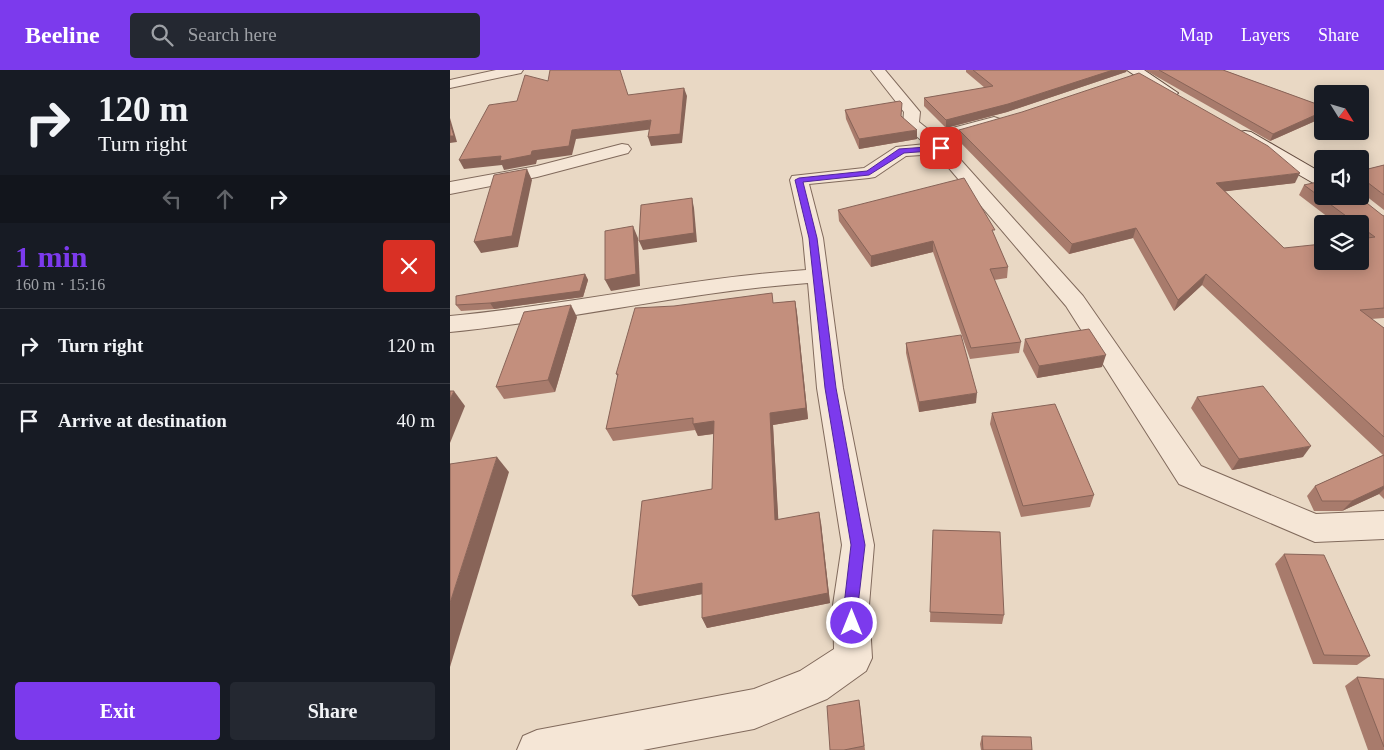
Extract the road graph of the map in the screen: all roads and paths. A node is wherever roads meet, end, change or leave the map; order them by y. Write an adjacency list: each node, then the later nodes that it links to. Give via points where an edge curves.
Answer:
1 (516, 70): 4 (street)
2 (878, 70): 8 (street, via 912,112 911,124)
3 (1131, 75): 5 (street)
4 (450, 84)
5 (1180, 98)
6 (1014, 117): 8 (street, via 951,134)
7 (1230, 127): 10 (street)
8 (941, 148): 12 (street, via 902,151 869,173 799,180); 14 (street, via 1075,301 1190,475 1315,528)
9 (622, 149): 11 (street, via 545,172)
10 (1314, 175)
11 (450, 188)
12 (818, 276): 13 (street, via 744,282 544,314); 15 (street, via 830,388 858,545 851,605 853,658 813,685 754,709)
13 (450, 324)
14 (1384, 525)
15 (537, 750)

